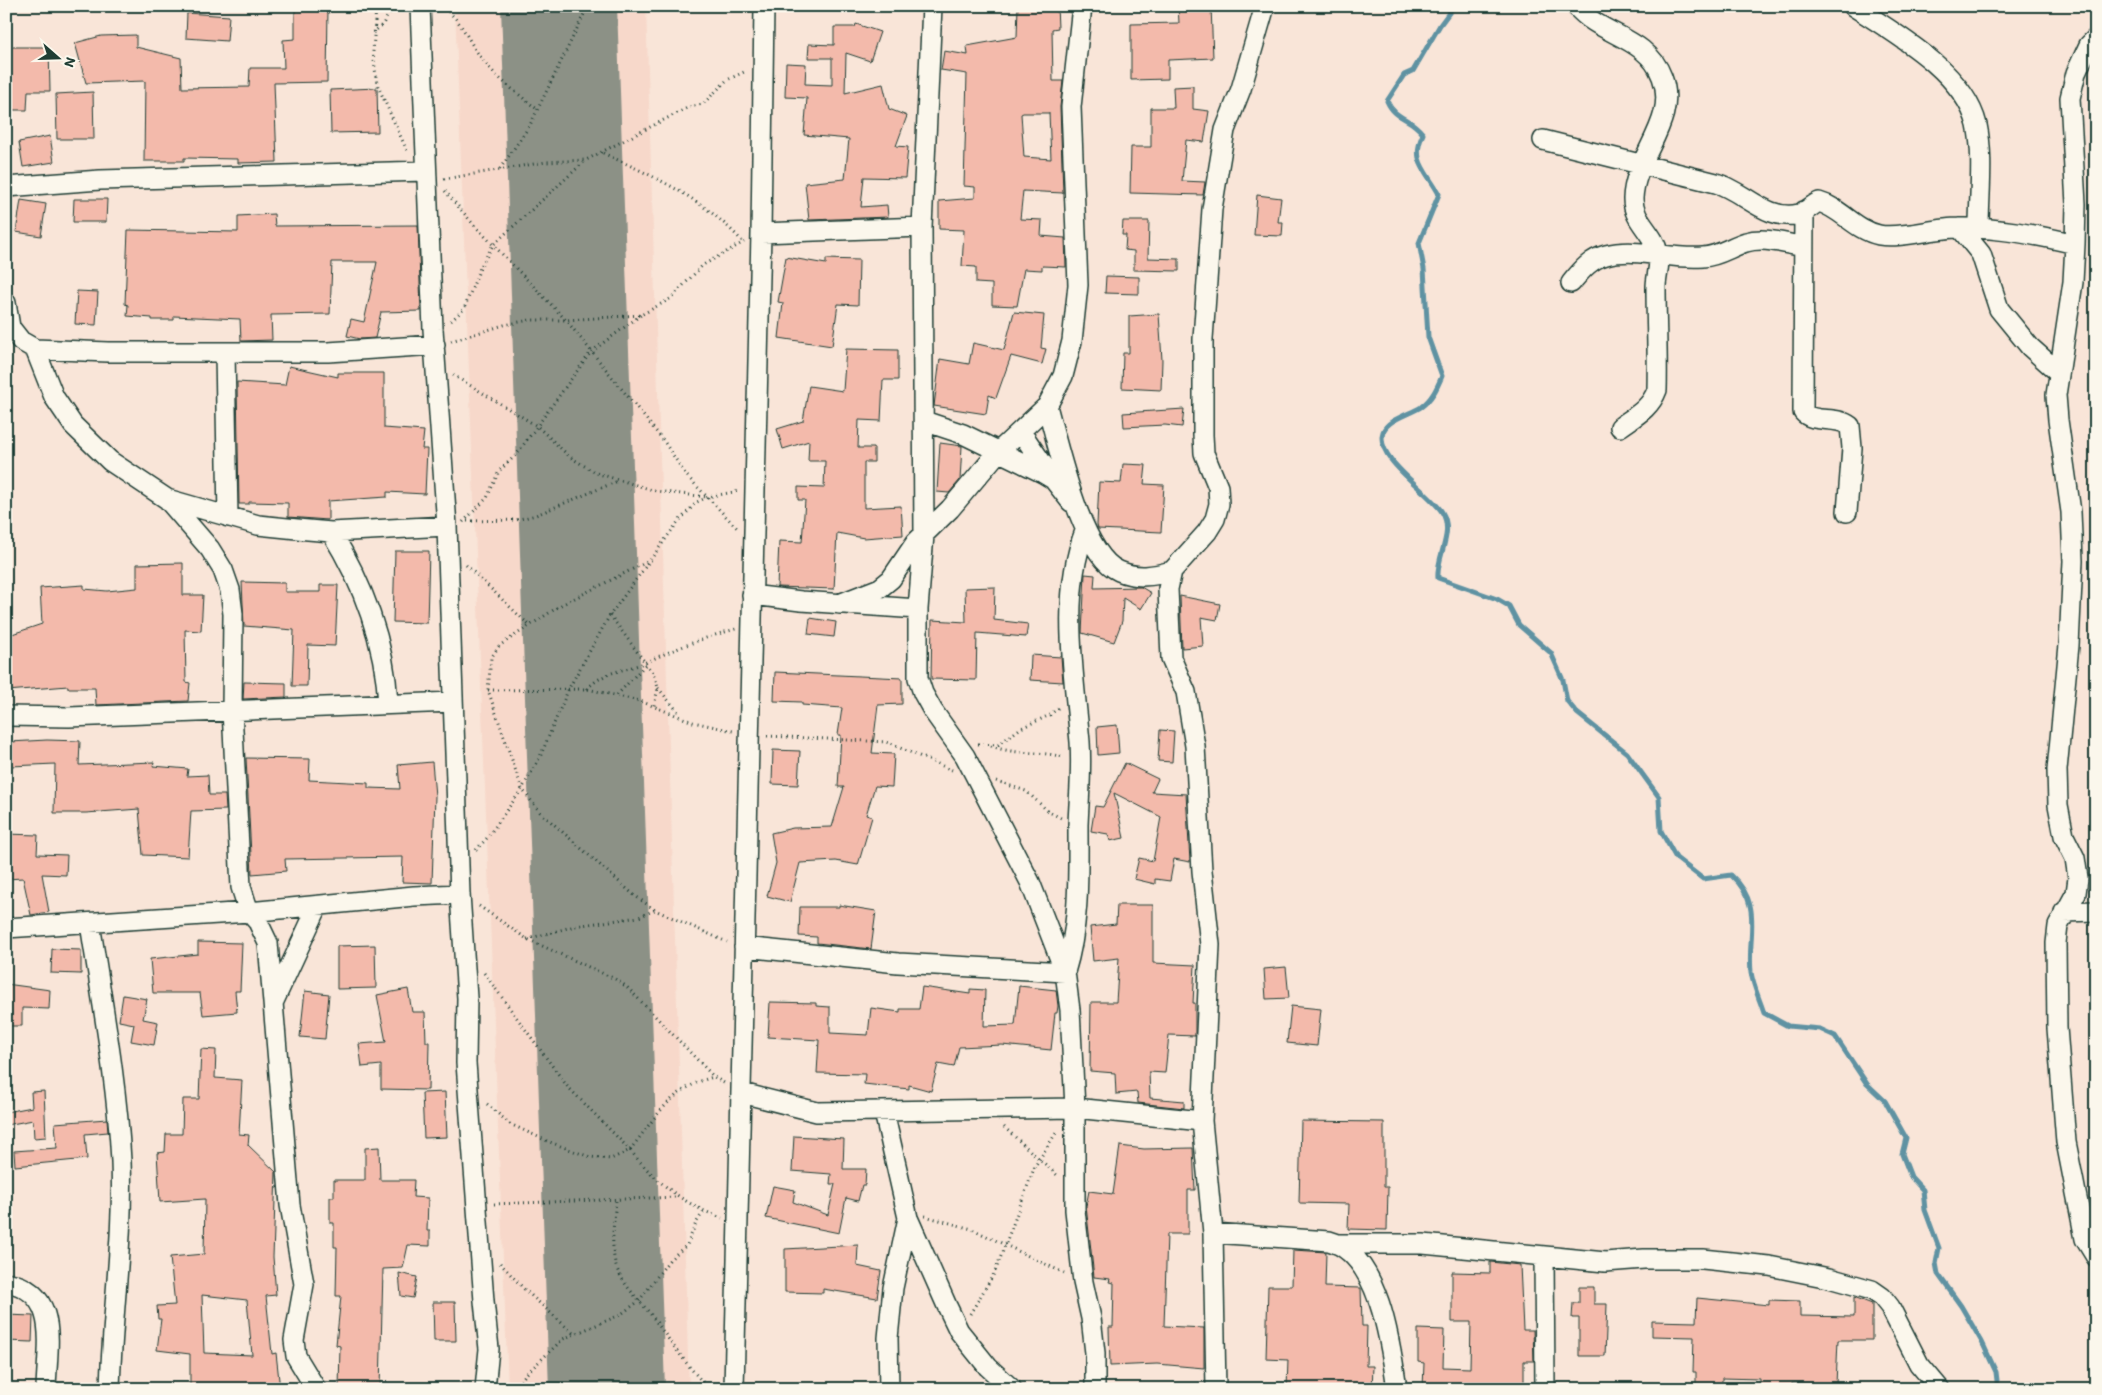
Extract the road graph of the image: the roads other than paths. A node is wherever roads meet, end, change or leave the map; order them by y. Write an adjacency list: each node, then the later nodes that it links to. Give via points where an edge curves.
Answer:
1 (420, 6): 11 (street)
2 (764, 6): 17 (street)
3 (932, 6): 14 (street)
4 (1082, 6): 28 (street, via 1071,107 1078,285 1072,341 1063,376)
5 (1265, 6): 41 (street, via 1241,89 1225,130 1212,209 1203,339 1202,435 1204,453 1218,487 1219,504 1207,532)
6 (1576, 6): 10 (street, via 1584,16 1634,42 1648,54 1662,76 1666,102 1659,129)
7 (1853, 6): 16 (street, via 1918,50 1966,98 1977,126)
8 (2096, 38): 18 (street, via 2089,45 2076,73 2070,98)
9 (1543, 140): 10 (street)
10 (1640, 165): 13 (street, via 1730,187 1758,207 1773,213 1790,215); 20 (street, via 1633,199 1634,212)
11 (423, 171): 12 (street, via 175,177); 24 (street)
12 (6, 187)
13 (1804, 212): 15 (street, via 1819,202 1829,204 1850,221 1888,236); 19 (street)
14 (922, 227): 17 (street); 29 (street)
15 (1960, 228): 16 (street); 27 (street, via 1982,254 1999,309 2030,348)
16 (1979, 228): 18 (street)
17 (761, 233): 42 (street)
18 (2075, 244): 27 (street, via 2072,290)
19 (1803, 247): 20 (street, via 1763,240 1747,242 1712,256 1686,258); 35 (street, via 1803,412 1810,417 1836,420 1850,426 1852,448)
20 (1659, 254): 21 (street, via 1608,254 1595,259); 30 (street, via 1657,390 1646,409)
21 (1571, 283)
22 (6, 303): 23 (street)
23 (8, 326): 25 (street, via 21,341)
24 (434, 337): 26 (street, via 328,352); 38 (street)
25 (35, 349): 26 (street); 34 (street, via 54,396 73,425 110,462)
26 (225, 353): 36 (street)
27 (2058, 372): 53 (street, via 2058,420 2071,512 2073,561 2057,770 2058,805 2078,878 2076,893)
28 (1047, 406): 31 (street); 37 (street)
29 (924, 421): 32 (street, via 963,434); 40 (street)
30 (1620, 427)
31 (1021, 432): 32 (street); 33 (street)
32 (999, 452): 33 (street); 40 (street)
33 (1053, 479): 37 (street)
34 (167, 499): 36 (street); 47 (street, via 210,549 230,590)
35 (1847, 512)
36 (228, 517): 39 (street, via 258,525)
37 (1083, 524): 41 (street, via 1099,556 1118,571 1138,577); 57 (street, via 1072,586 1080,756 1077,918)
38 (447, 526): 39 (street); 45 (street)
39 (331, 532): 46 (street, via 359,584 387,676)
40 (924, 535): 43 (street, via 910,549 891,579 880,588); 44 (street)
41 (1172, 571): 62 (street, via 1168,589 1168,634 1171,658 1186,692 1195,746 1210,945)
42 (752, 595): 43 (street); 56 (street)
43 (839, 604): 44 (street)
44 (918, 609): 57 (street, via 918,678 922,693 954,739 1030,882)
45 (453, 702): 46 (street); 49 (street)
46 (388, 703): 47 (street)
47 (232, 710): 48 (street, via 69,717); 52 (street, via 240,874)
48 (6, 716)
49 (460, 894): 50 (street); 72 (street, via 467,998 466,1054 489,1349)
50 (318, 906): 52 (street); 58 (street)
51 (2096, 911): 53 (street)
52 (249, 912): 54 (street); 58 (street, via 268,943)
53 (2064, 912): 67 (street, via 2056,943 2066,1142 2085,1239)
54 (90, 923): 55 (street); 70 (street, via 121,1161)
55 (6, 928)
56 (744, 947): 57 (street, via 898,963); 59 (street)
57 (1065, 972): 60 (street, via 1070,1010)
58 (274, 1002): 71 (street, via 290,1205 304,1284 294,1340 296,1356)
59 (742, 1093): 61 (street, via 817,1112); 73 (street)
60 (1069, 1108): 61 (street); 62 (street); 76 (street, via 1074,1210 1091,1318)
61 (884, 1112): 63 (street)
62 (1202, 1121): 64 (street)
63 (907, 1215): 74 (street, via 893,1288 888,1338); 75 (street, via 958,1331 988,1368)
64 (1213, 1233): 65 (street); 77 (street)
65 (1340, 1244): 66 (street, via 1423,1244); 78 (street, via 1355,1256 1369,1279 1392,1352)
66 (1544, 1256): 79 (street); 80 (street, via 1605,1262 1712,1260 1768,1266 1872,1290 1890,1307 1919,1364)
67 (2096, 1257)
68 (6, 1282): 69 (street, via 20,1284 33,1292 43,1305 47,1322)
69 (46, 1389)
70 (110, 1389)
71 (316, 1389)
72 (485, 1389)
73 (734, 1389)
74 (889, 1389)
75 (1012, 1389)
76 (1095, 1389)
77 (1216, 1389)
78 (1397, 1389)
79 (1545, 1389)
80 (1940, 1389)

